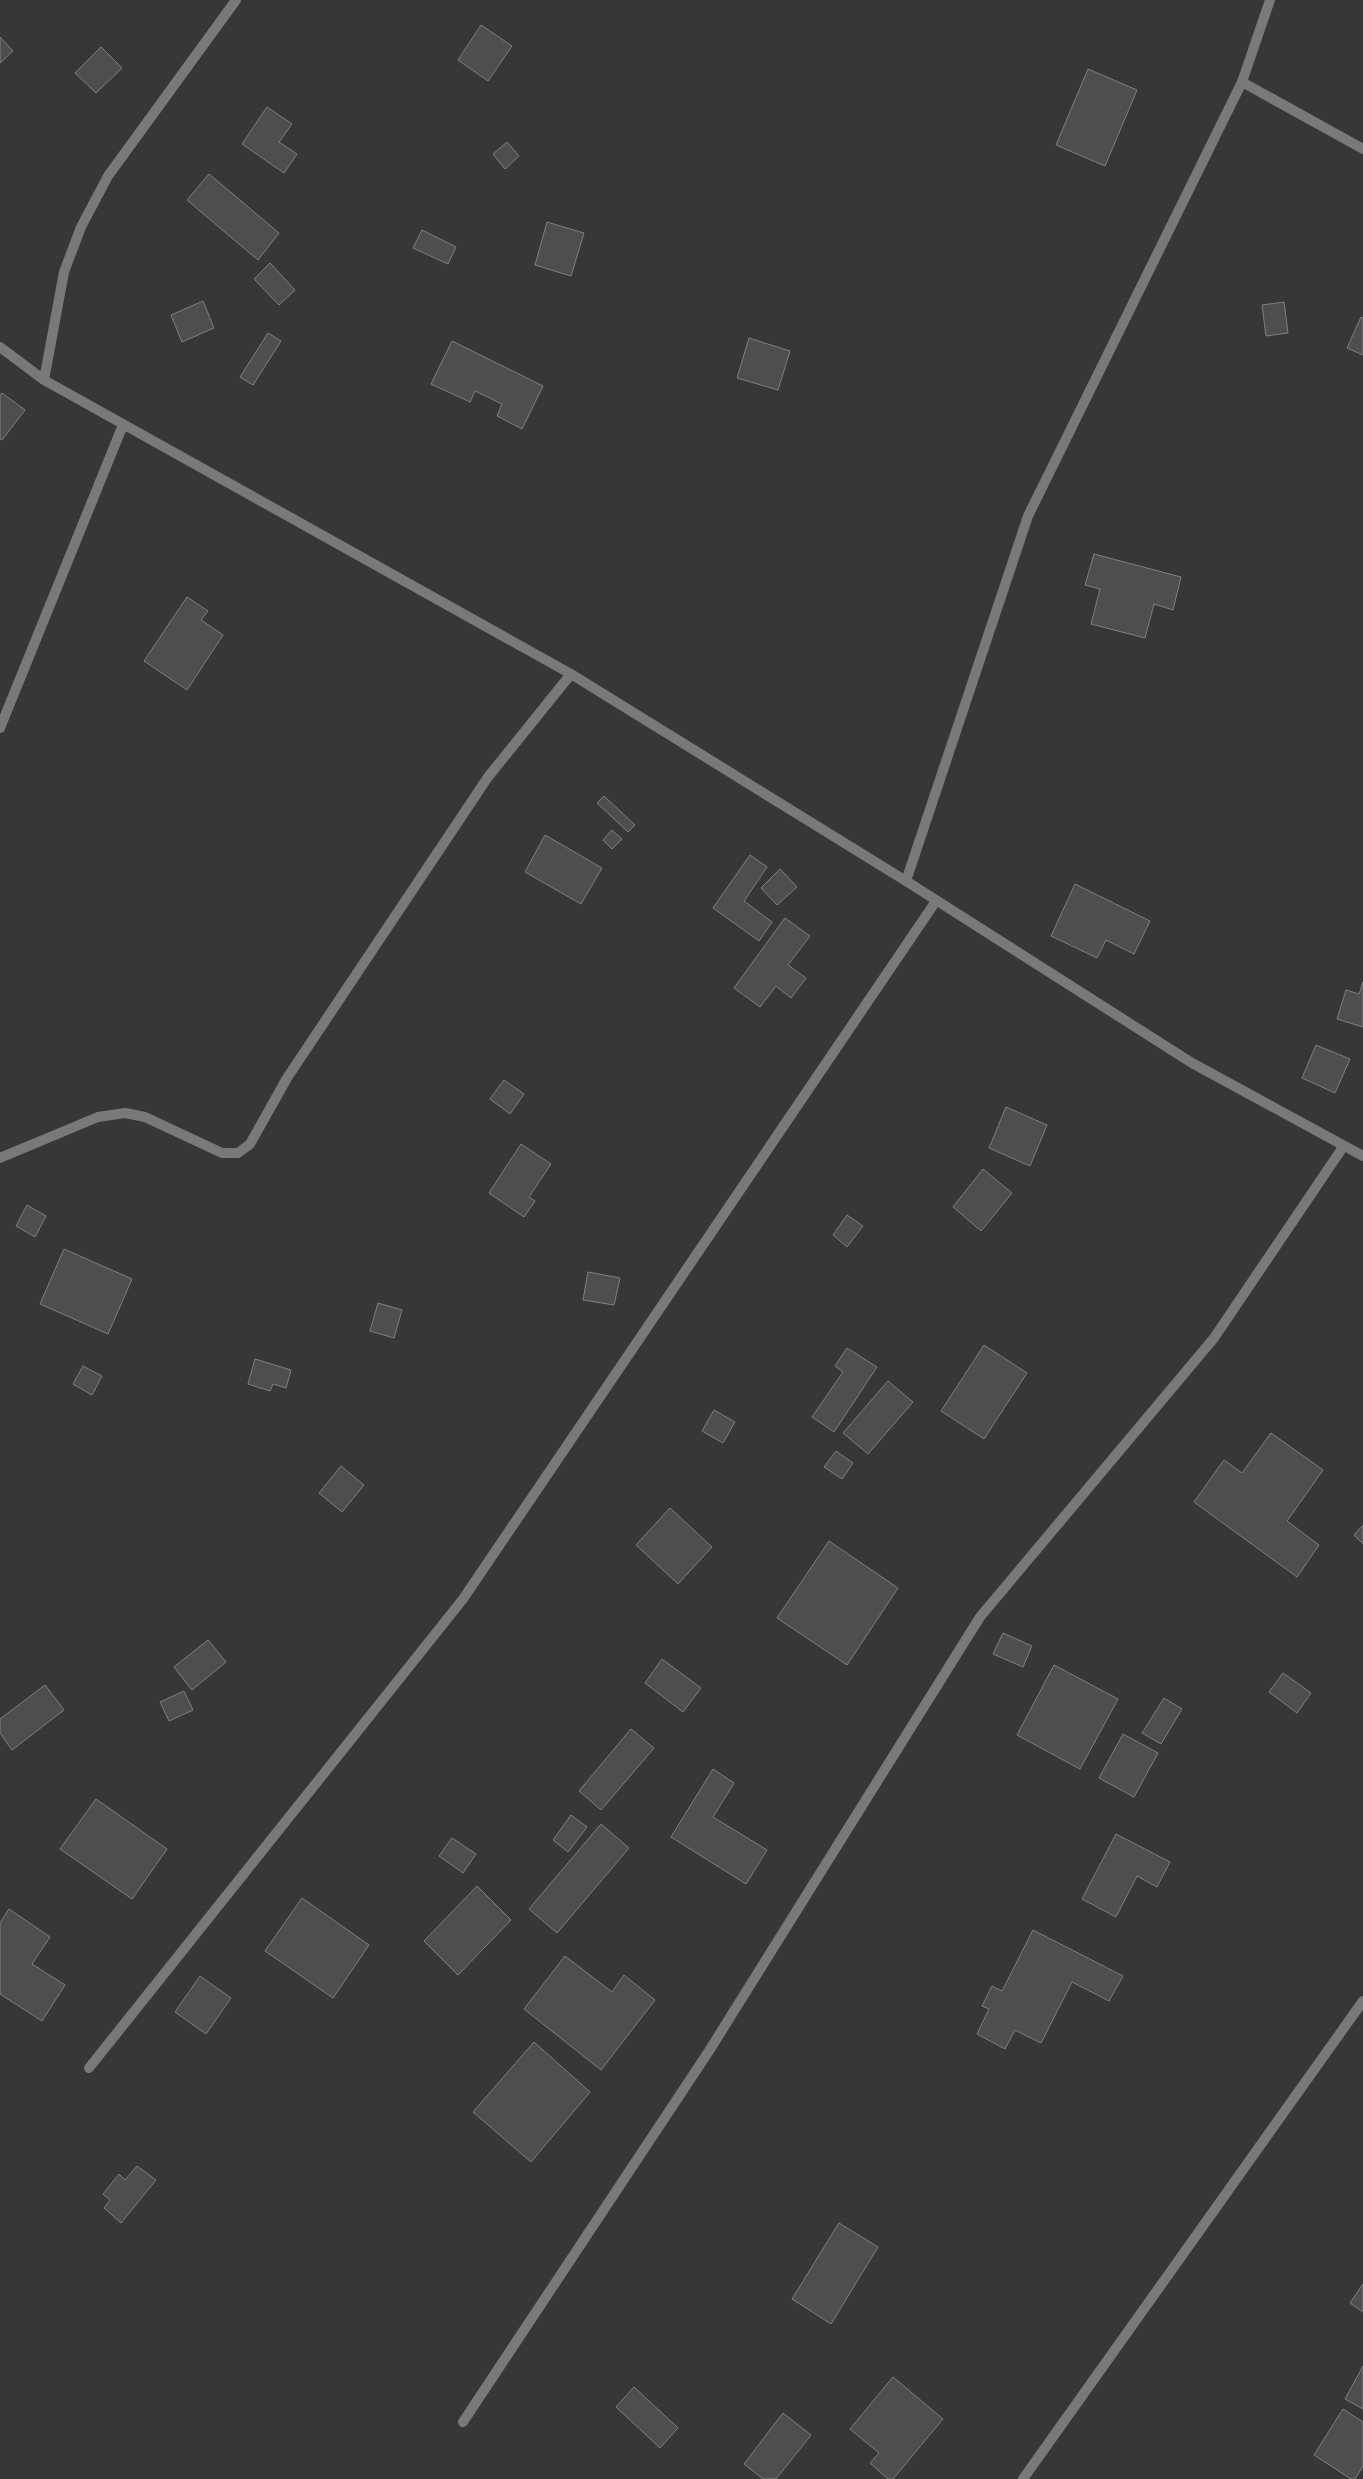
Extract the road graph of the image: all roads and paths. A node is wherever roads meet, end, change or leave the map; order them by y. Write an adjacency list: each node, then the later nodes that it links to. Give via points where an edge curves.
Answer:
1 (236, 0): 6 (street, via 108,176 81,227 64,272)
2 (1270, 0): 3 (street)
3 (1242, 82): 4 (street); 10 (street, via 1028,516)
4 (1363, 149)
5 (0, 347): 6 (street)
6 (44, 380): 7 (street)
7 (123, 425): 8 (street); 9 (street)
8 (571, 674): 10 (street); 14 (street, via 488,776 287,1078 250,1144 238,1153 222,1153 145,1117 125,1113 98,1117)
9 (0, 728)
10 (906, 881): 11 (street)
11 (936, 901): 12 (street, via 1192,1064); 16 (street, via 463,1599)
12 (1343, 1147): 13 (street); 17 (street, via 1214,1338 980,1617 710,2051)
13 (1363, 1156)
14 (0, 1158)
15 (1363, 2001): 18 (street)
16 (89, 2068)
17 (463, 2422)
18 (1023, 2479)

